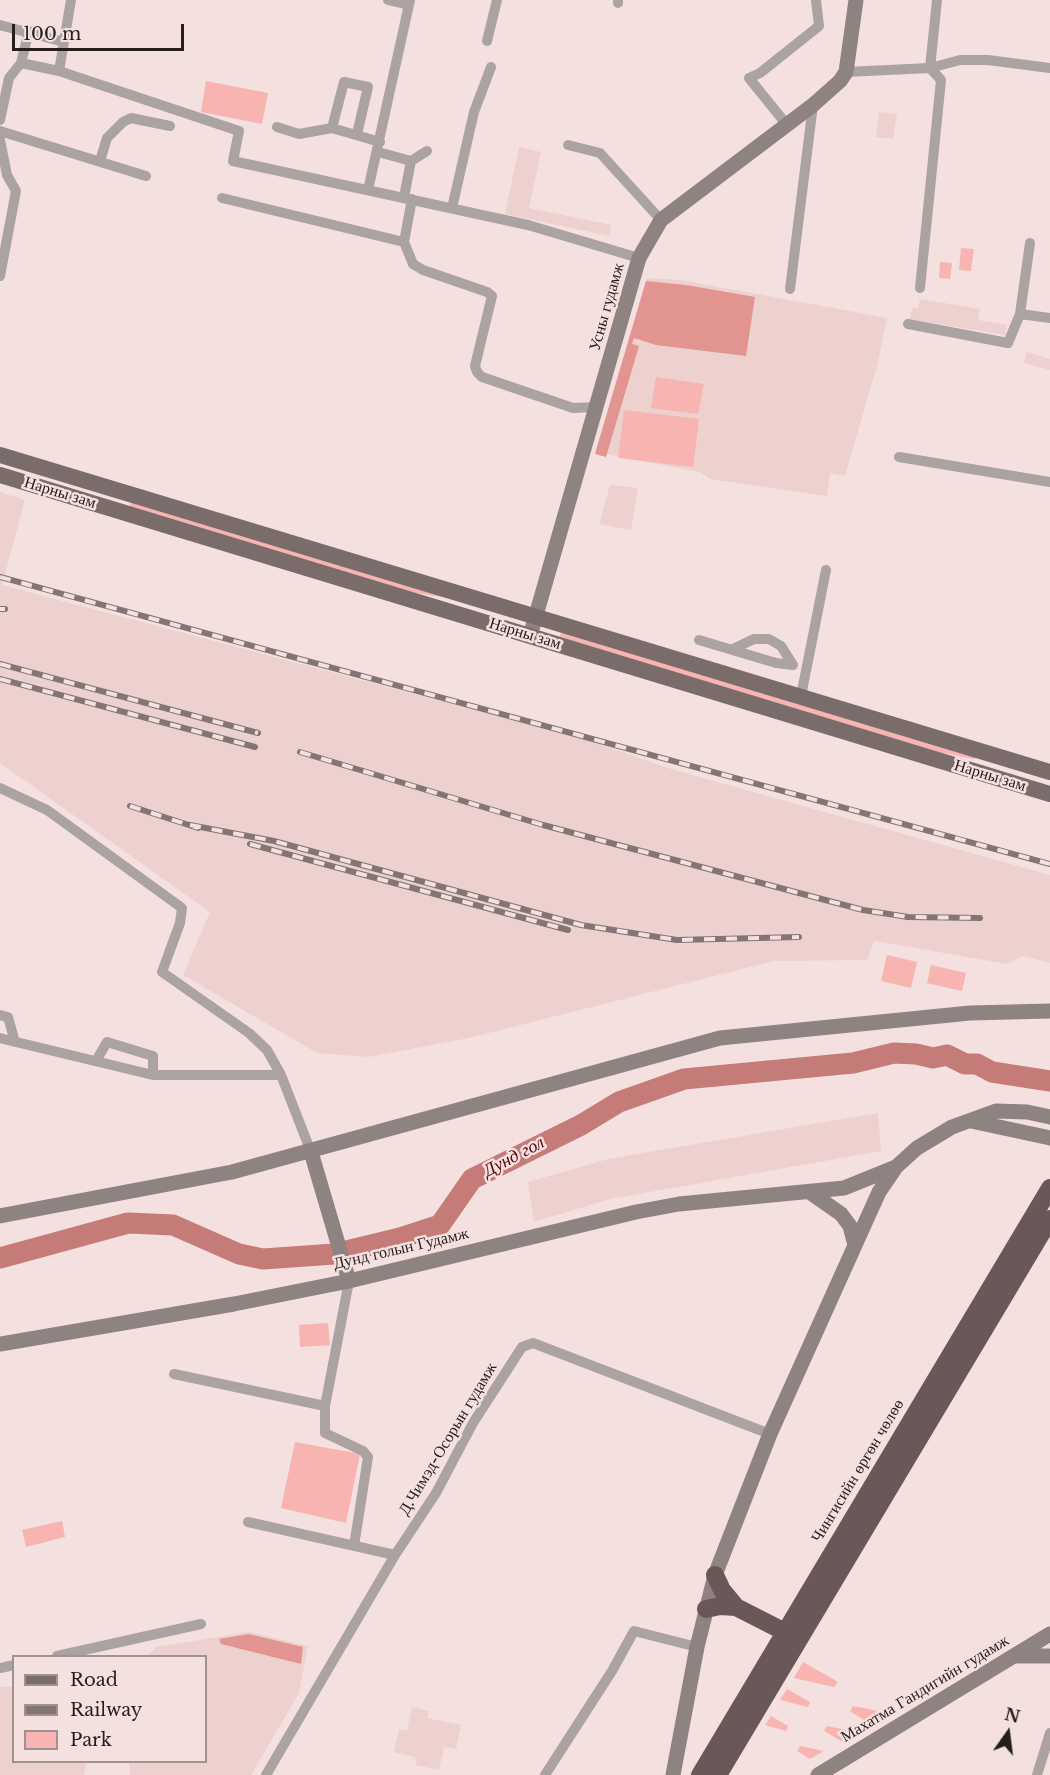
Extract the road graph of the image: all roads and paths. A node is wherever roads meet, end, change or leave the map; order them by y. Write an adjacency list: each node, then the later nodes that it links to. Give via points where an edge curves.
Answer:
1 (71, 0): 10 (street)
2 (388, 0): 7 (street)
3 (497, 0): 11 (street)
4 (816, 0): 20 (street, via 819,26 749,78)
5 (856, 0): 17 (main road)
6 (937, 0): 14 (street)
7 (410, 2): 28 (street)
8 (0, 25): 9 (street)
9 (28, 32): 10 (street); 12 (street)
10 (64, 42): 16 (street)
11 (487, 42)
12 (21, 63): 16 (street); 19 (street, via 9,78)
13 (492, 67): 36 (street, via 474,112)
14 (930, 68): 15 (street, via 969,60); 17 (street); 42 (street, via 941,80)
15 (1050, 68)
16 (58, 70): 33 (street, via 239,131 232,161)
17 (846, 72): 18 (main road, Усны гудамж)
18 (813, 105): 20 (main road, Усны гудамж); 43 (street)
19 (0, 120)
20 (788, 125): 37 (main road, Усны гудамж)
21 (170, 126): 31 (street, via 131,118 123,122 106,138)
22 (277, 127): 23 (street, via 299,134)
23 (332, 128): 25 (street); 25 (street, via 344,82 368,87)
24 (0, 131): 31 (street)
25 (357, 134): 28 (street)
26 (0, 140): 41 (street, via 8,175 16,190)
27 (568, 145): 37 (street, via 600,153)
28 (379, 147): 30 (street); 33 (street)
29 (427, 151): 30 (street)
30 (411, 160): 35 (street)
31 (100, 161): 32 (street)
32 (146, 176)
33 (368, 190): 35 (street)
34 (222, 198): 38 (street)
35 (408, 198): 36 (street); 38 (street)
36 (452, 208): 40 (street, via 528,225)
37 (661, 220): 40 (main road, Усны гудамж)
38 (404, 242): 47 (street, via 413,264 492,297 475,366 477,372 573,408)
39 (1030, 243): 44 (street)
40 (639, 258): 47 (main road, Усны гудамж)
41 (0, 276)
42 (920, 288)
43 (790, 289)
44 (1020, 314): 45 (street); 46 (street, via 1008,343)
45 (1050, 318)
46 (908, 324)
47 (598, 407): 55 (main road, Усны гудамж)
48 (0, 455): 52 (main road, Нарны зам)
49 (898, 457): 51 (street)
50 (0, 475): 53 (main road, Нарны зам)
51 (1050, 482)
52 (118, 491): 53 (main road, via 127,499 122,504); 55 (main road, Нарны зам)
53 (74, 498): 56 (main road, Нарны зам)
54 (826, 570): 59 (street)
55 (536, 617): 56 (main road, Усны гудамж); 59 (main road, Нарны зам)
56 (530, 636): 62 (main road, Нарны зам)
57 (699, 640): 58 (street)
58 (733, 649): 58 (street, via 754,639 769,639 781,646 793,664 776,663)
59 (801, 696): 60 (main road, Нарны зам)
60 (1050, 772)
61 (0, 788): 69 (street, via 47,810 182,908 162,972 249,1033 267,1050)
62 (1050, 794)
63 (1050, 1011): 73 (main road, via 969,1013 720,1038)
64 (0, 1015): 66 (street, via 8,1017)
65 (0, 1038): 66 (street)
66 (15, 1042): 67 (street)
67 (96, 1061): 68 (street); 68 (street, via 107,1042 153,1056)
68 (153, 1075): 69 (street)
69 (281, 1075): 73 (street)
70 (1050, 1117): 71 (main road, via 996,1111)
71 (971, 1121): 72 (main road); 74 (main road, via 936,1135)
72 (1050, 1138)
73 (311, 1152): 77 (main road, via 228,1173); 80 (main road)
74 (896, 1167): 76 (main road, Дунд голын Гудамж, via 844,1188); 79 (main road, via 866,1215)
75 (1050, 1188): 92 (highway, Чингисийн өргөн чөлөө)
76 (811, 1193): 79 (main road, via 841,1214 850,1226); 80 (main road, Дунд голын Гудамж, via 636,1212)
77 (0, 1216)
78 (1050, 1219): 103 (highway)
79 (855, 1245): 84 (main road)
80 (349, 1281): 81 (main road, Дунд голын Гудамж); 83 (street)
81 (0, 1344)
82 (174, 1374): 83 (street)
83 (326, 1406): 86 (street, via 326,1436 363,1451 368,1457)
84 (770, 1434): 87 (street, Д.Чимэд-Осорын гудамж, via 533,1343 522,1347); 88 (main road)
85 (248, 1522): 86 (street)
86 (354, 1546): 87 (street)
87 (395, 1555): 99 (street, Д.Чимэд-Осорын гудамж)
88 (715, 1575): 89 (highway); 90 (main road)
89 (736, 1607): 90 (highway); 92 (highway)
90 (706, 1609): 94 (main road)
91 (201, 1624): 95 (street)
92 (785, 1632): 102 (highway, Чингисийн өргөн чөлөө)
93 (1050, 1634): 96 (main road, Махатма Гандигийн гудамж)
94 (697, 1647): 100 (street, via 634,1631); 101 (main road)
95 (62, 1655)
96 (1016, 1656): 97 (main road); 104 (main road, Махатма Гандигийн гудамж)
97 (1050, 1656)
98 (1050, 1732): 105 (street)
99 (266, 1775)
100 (545, 1775)
101 (673, 1775)
102 (700, 1775)
103 (718, 1775)
104 (818, 1775)
105 (1037, 1775)

